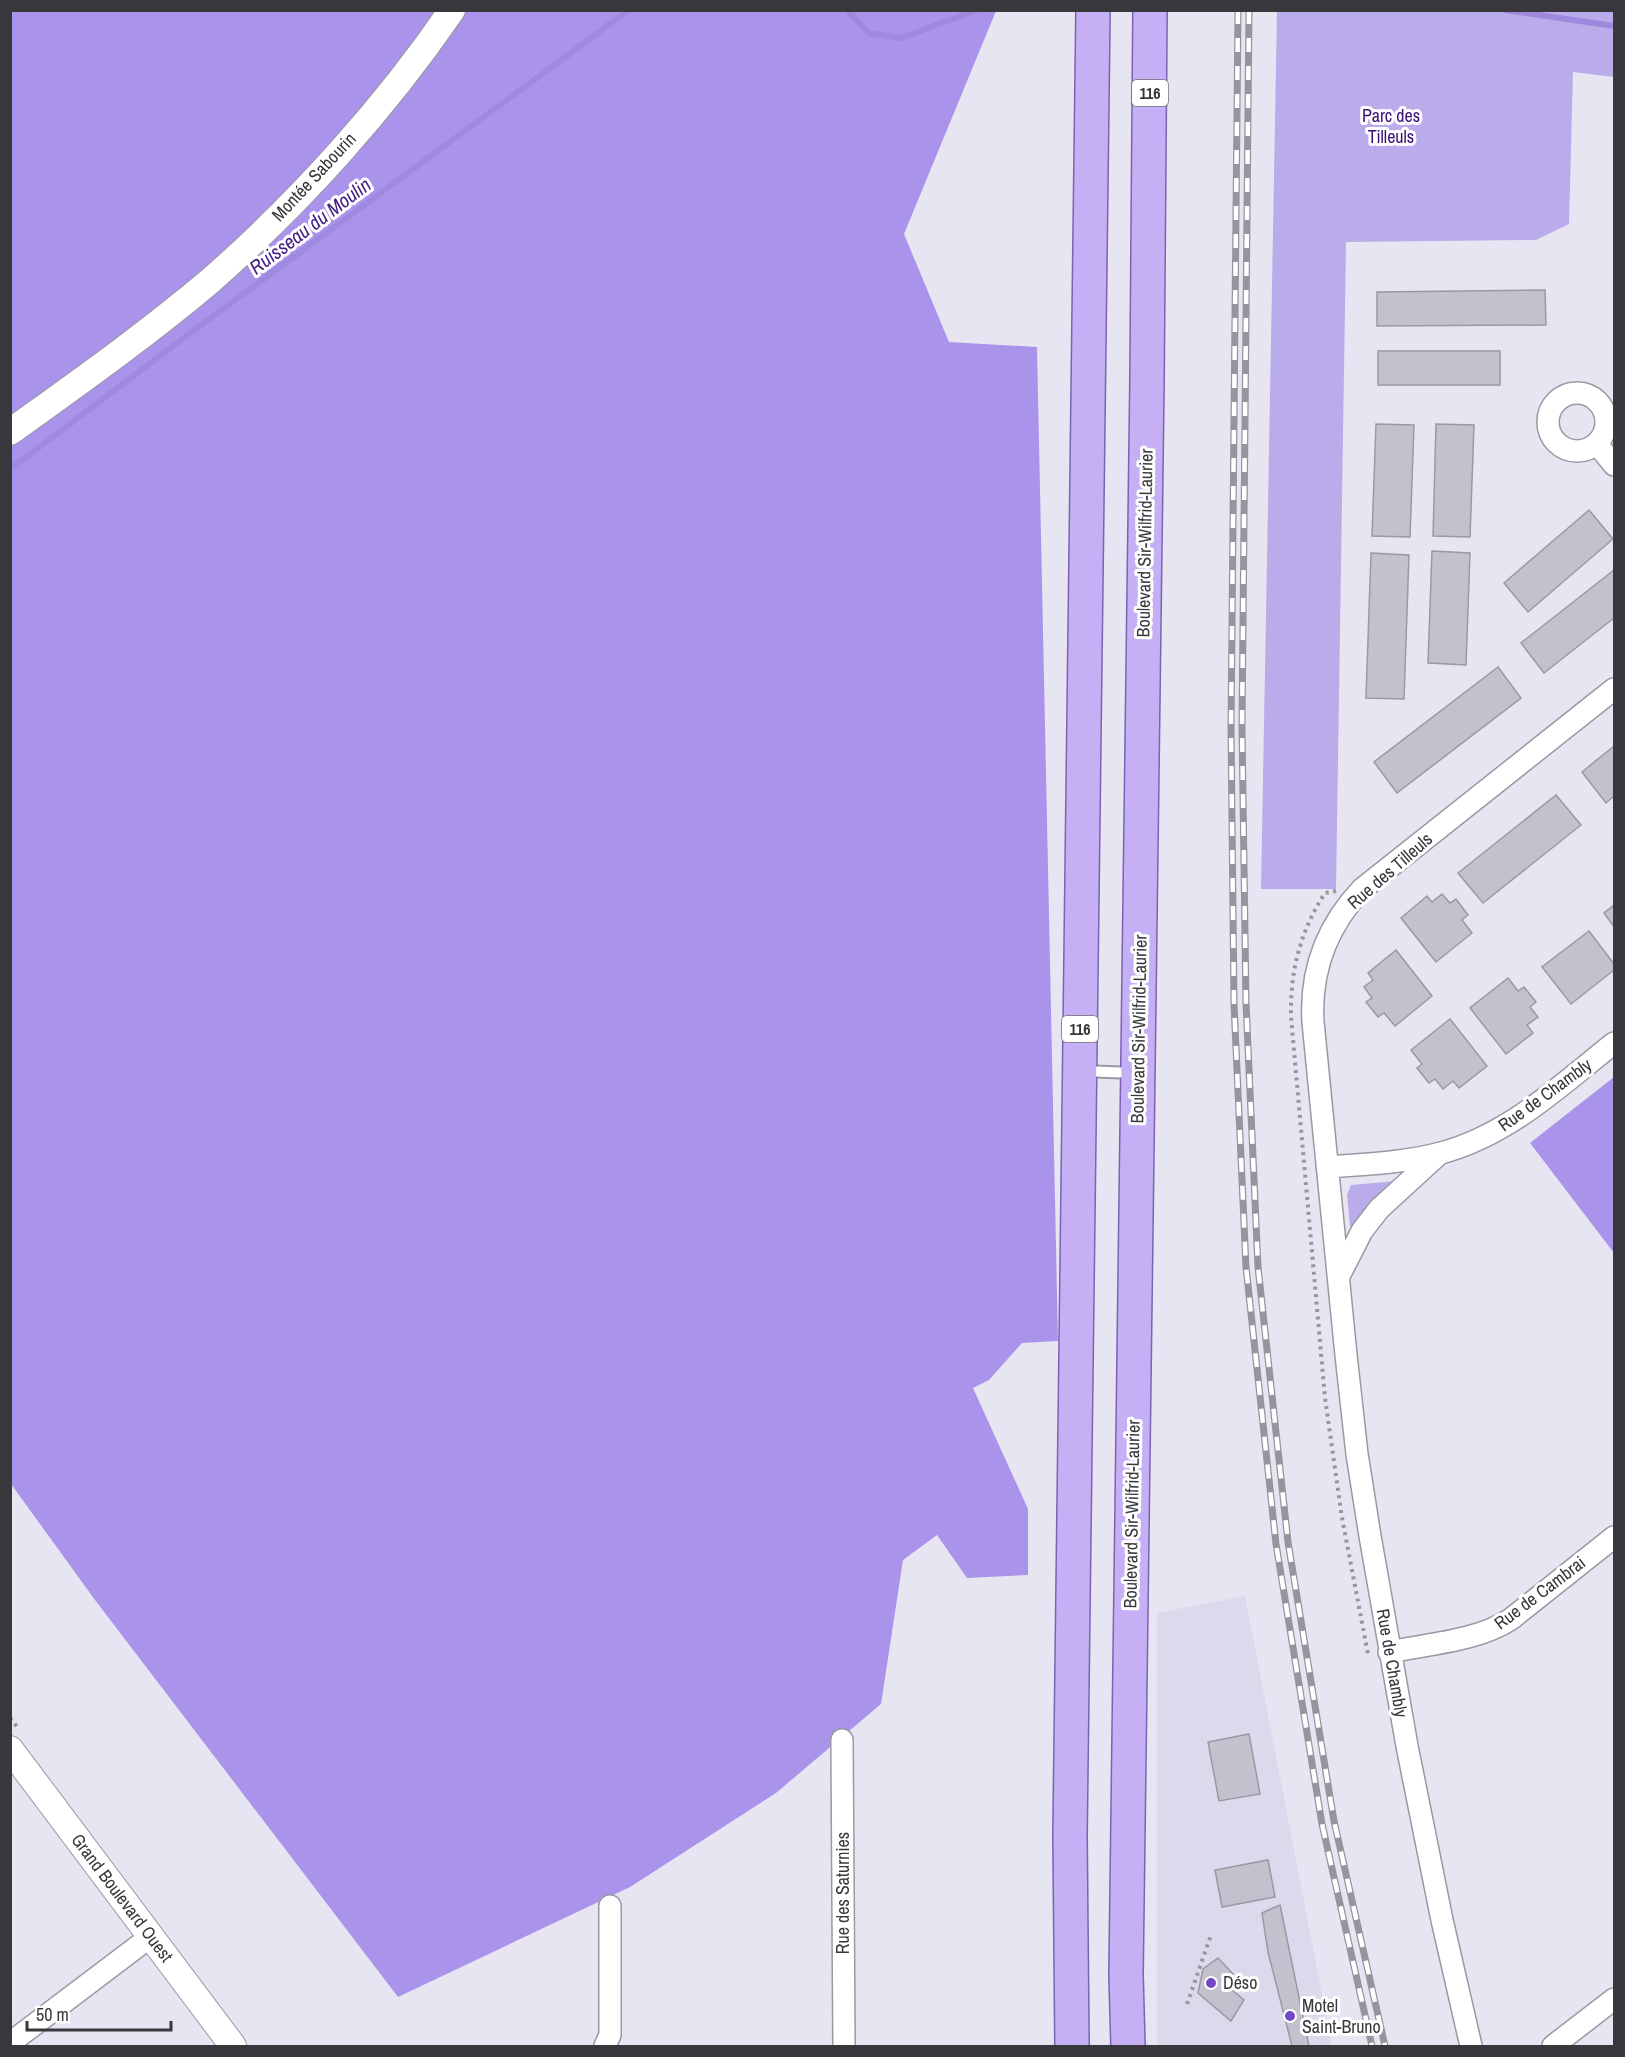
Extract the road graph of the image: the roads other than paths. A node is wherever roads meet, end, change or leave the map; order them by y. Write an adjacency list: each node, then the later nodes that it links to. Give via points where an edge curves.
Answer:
1 (452, 10): 4 (street, Montée Sabourin, via 369,118 253,241 159,322)
2 (1093, 10): 9 (main road, 116)
3 (1150, 10): 10 (main road, Boulevard Sir-Wilfrid-Laurier / 116)
4 (10, 432)
5 (1597, 444): 6 (street)
6 (1614, 465)
7 (1614, 689): 12 (street, Rue des Tilleuls, via 1375,879 1337,920 1320,956 1312,995)
8 (1614, 1043): 11 (street, Rue de Chambly, via 1509,1124)
9 (1080, 1071): 10 (lane); 25 (main road, 116, via 1070,1846)
10 (1138, 1073): 26 (main road, Boulevard Sir-Wilfrid-Laurier / 116)
11 (1439, 1154): 12 (street, Rue de Chambly); 13 (street, Rue de Chambly, via 1378,1209)
12 (1327, 1167): 13 (street, Rue de Chambly)
13 (1339, 1276): 15 (street, Rue de Chambly, via 1357,1454)
14 (1614, 1537): 15 (street, Rue de Cambrai, via 1495,1629)
15 (1389, 1652): 27 (street, Rue de Chambly)
16 (842, 1740): 24 (street, Rue des Saturnies)
17 (10, 1749): 19 (street, Grand Boulevard Ouest)
18 (610, 1906): 23 (street, via 610,2034)
19 (150, 1937): 21 (street); 22 (street, Grand Boulevard Ouest)
20 (1614, 1999): 28 (street)
21 (10, 2043)
22 (233, 2046)
23 (604, 2046)
24 (843, 2046)
25 (1072, 2046)
26 (1128, 2046)
27 (1471, 2046)
28 (1553, 2046)

